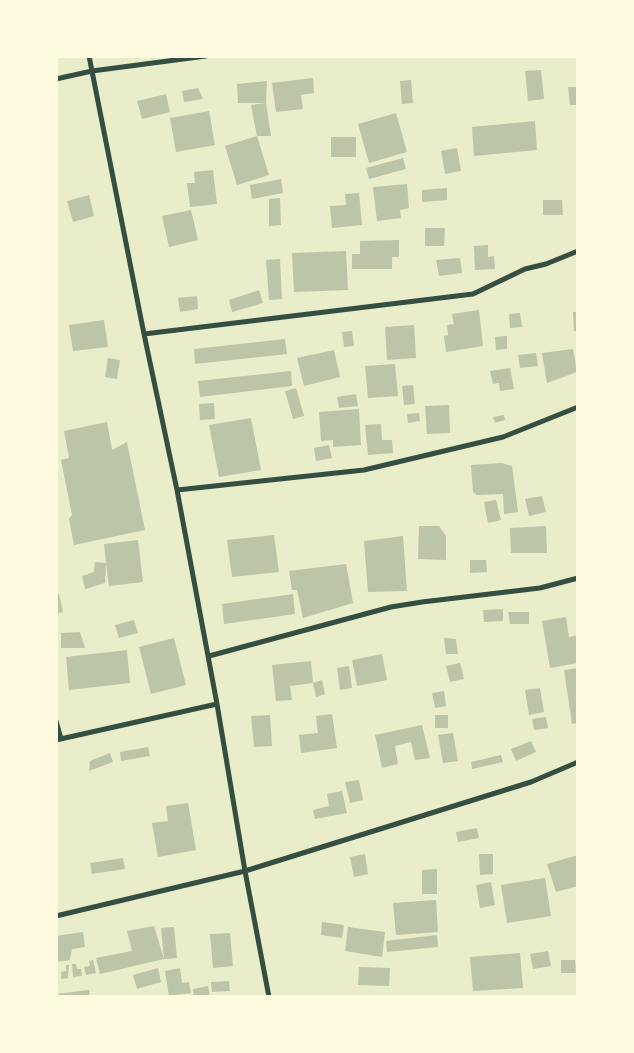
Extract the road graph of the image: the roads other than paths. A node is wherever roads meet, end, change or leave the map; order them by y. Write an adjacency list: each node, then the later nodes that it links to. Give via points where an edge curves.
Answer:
1 (89, 56): 3 (street)
2 (206, 56): 3 (street)
3 (92, 71): 4 (street); 6 (street)
4 (56, 79)
5 (578, 251): 6 (street, via 525,269 473,294)
6 (144, 334): 8 (street)
7 (578, 407): 8 (street, via 503,437 364,470)
8 (177, 490): 10 (street)
9 (578, 578): 10 (street, via 540,588 391,607)
10 (208, 656): 11 (street)
11 (217, 704): 13 (street); 15 (street)
12 (56, 721): 13 (street)
13 (59, 739)
14 (578, 762): 15 (street, via 531,782)
15 (245, 871): 16 (street); 17 (street)
16 (56, 916)
17 (269, 997)

